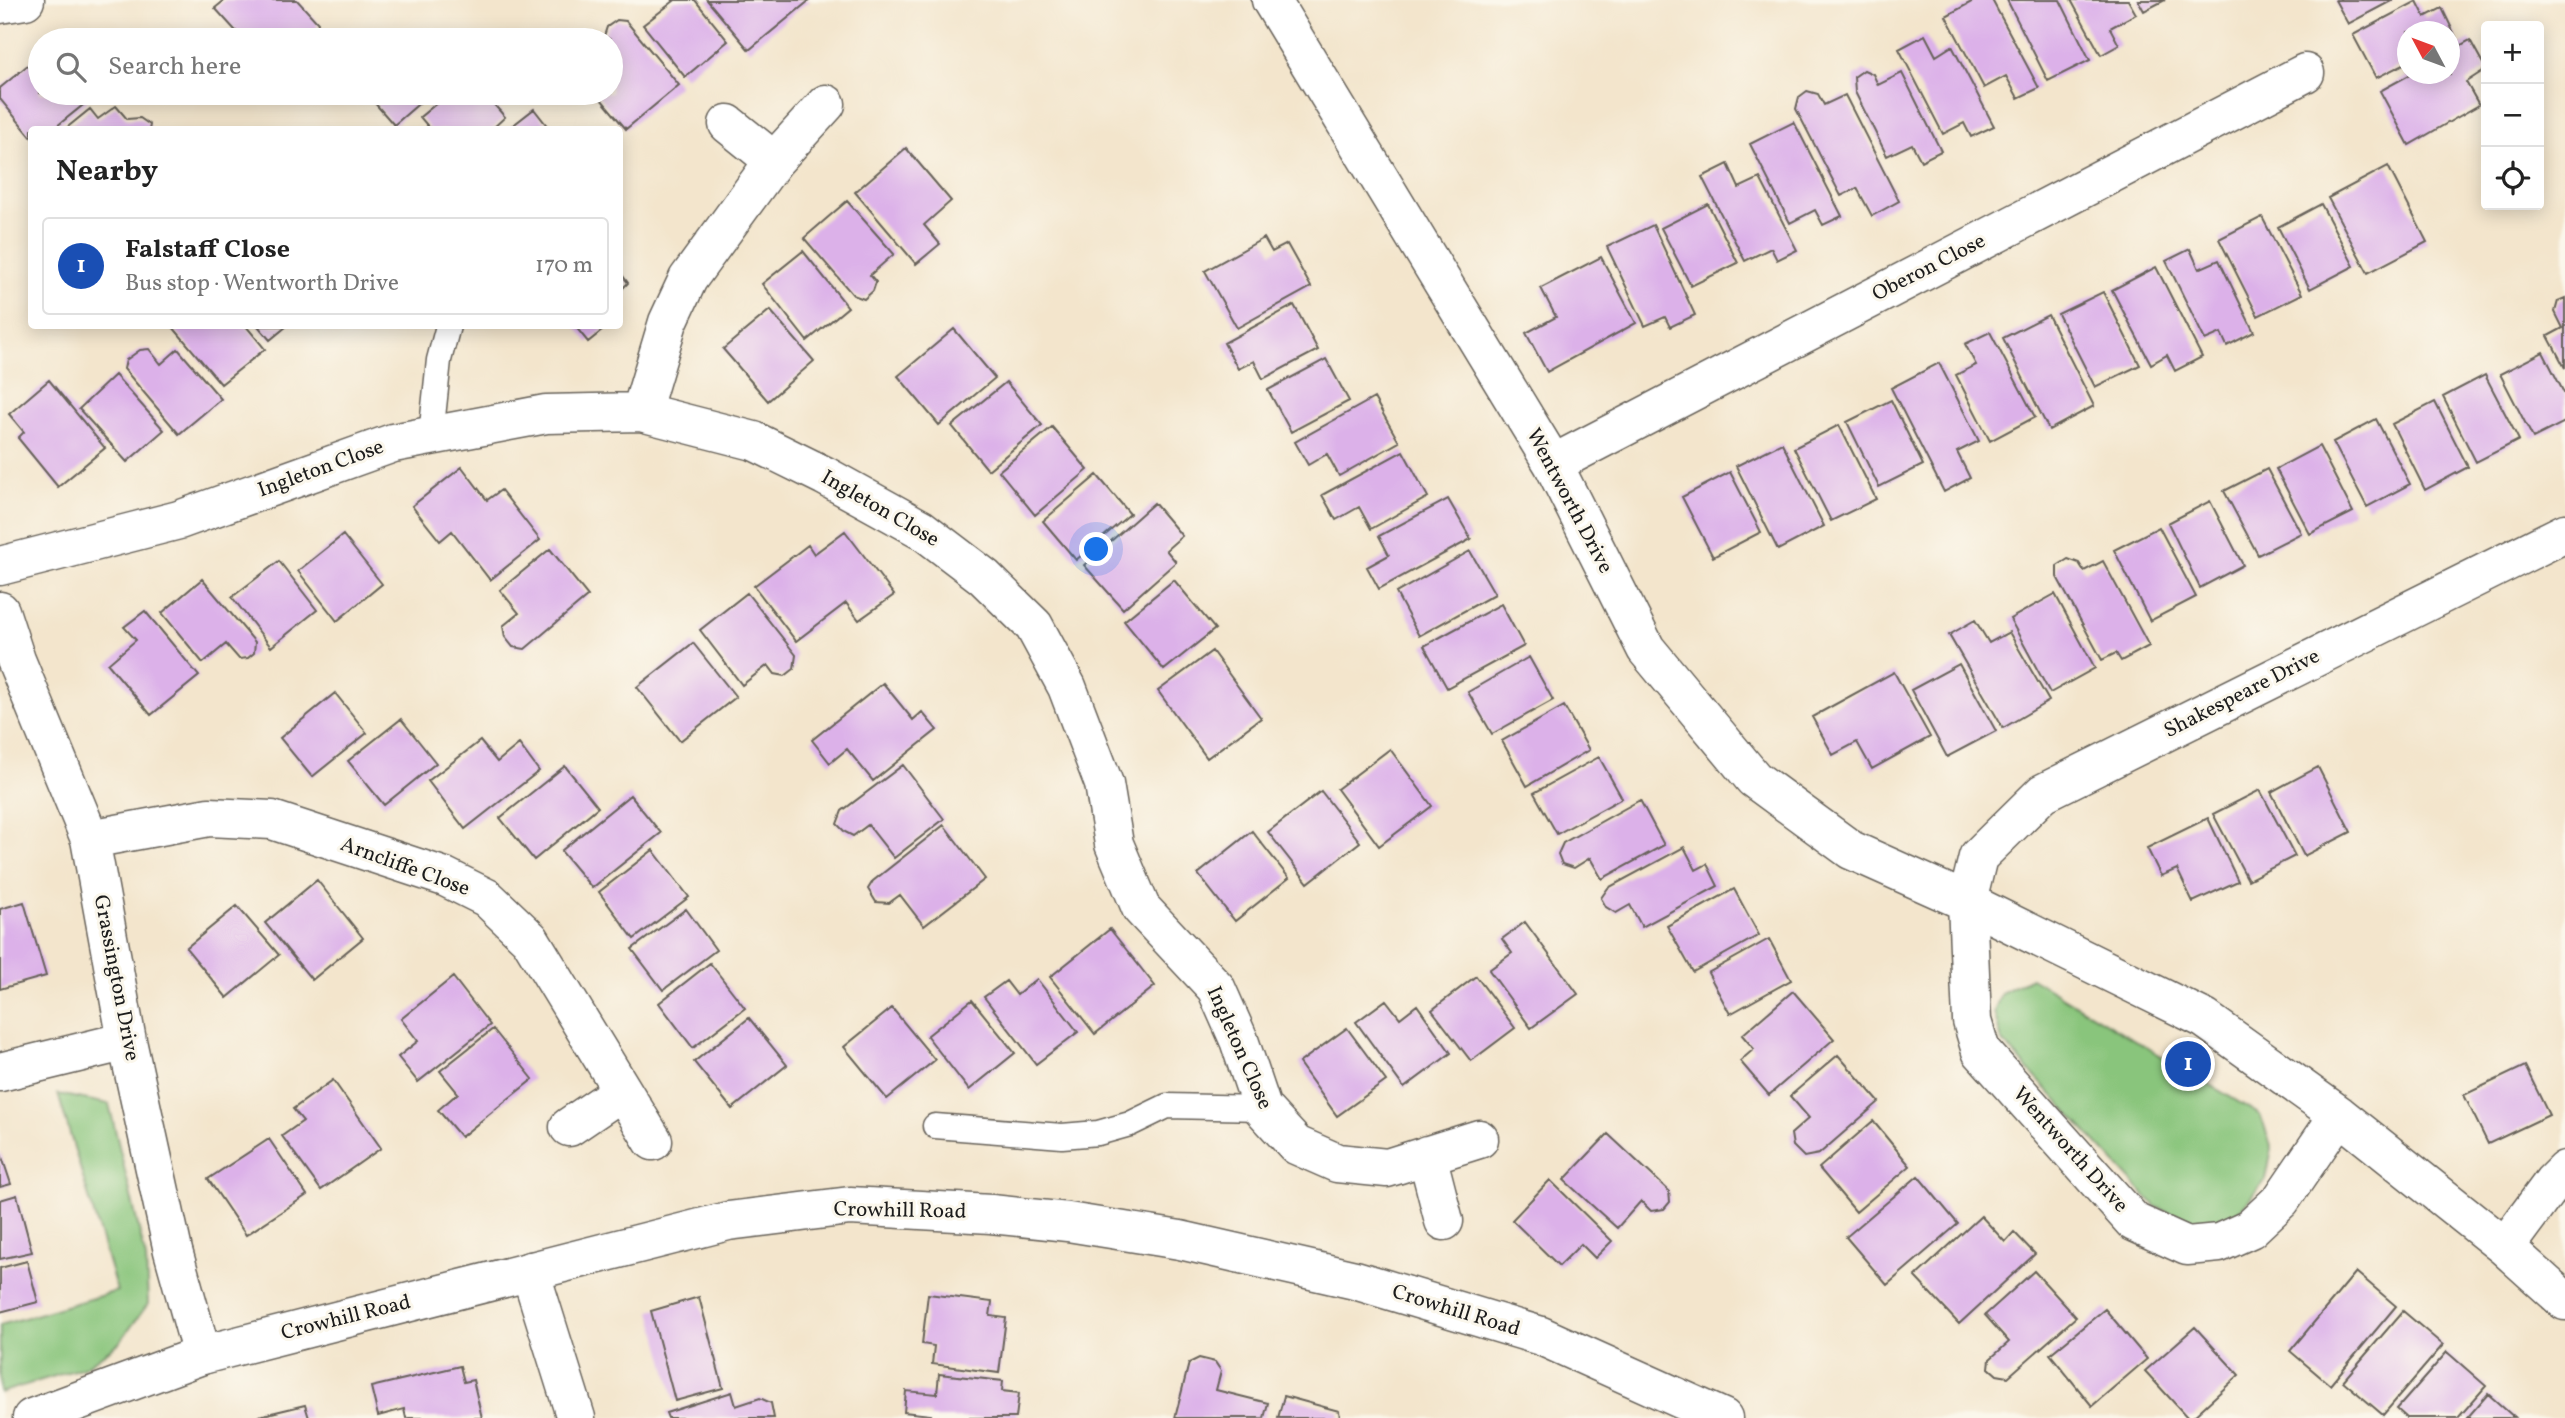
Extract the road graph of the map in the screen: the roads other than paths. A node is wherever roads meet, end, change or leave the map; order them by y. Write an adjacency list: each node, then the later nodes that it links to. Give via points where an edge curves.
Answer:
1 (25, 0): 3 (street)
2 (1271, 0): 11 (street, Wentworth Drive)
3 (0, 4)
4 (2305, 73): 11 (street, Oberon Close)
5 (826, 104): 7 (street)
6 (728, 124): 7 (street)
7 (774, 161): 9 (street, via 688,279 668,322)
8 (447, 329): 10 (lane)
9 (641, 412): 10 (street, Ingleton Close, via 546,414); 20 (street, Ingleton Close, via 754,441 837,482 921,528 984,577 1034,626 1067,687 1086,735 1104,784 1114,844 1141,908 1216,988)
10 (431, 436): 13 (street, Ingleton Close, via 393,443 179,520)
11 (1553, 464): 16 (street, Wentworth Drive, via 1646,649 1754,779 1851,850)
12 (2565, 533): 16 (street, Shakespeare Drive, via 2043,793 1978,857)
13 (0, 566)
14 (0, 611): 15 (street, Grassington Drive)
15 (90, 839): 17 (street, Grassington Drive); 19 (street, Arncliffe Close, via 209,817 272,820 444,877 487,898 530,939)
16 (1967, 902): 21 (street, Wentworth Drive, via 2205,1019); 21 (street, Wentworth Drive, via 1972,1021 1981,1051 2134,1222 2187,1246 2219,1243 2250,1229 2281,1200)
17 (127, 1041): 18 (street); 32 (street, Grassington Drive, via 173,1251)
18 (0, 1072)
19 (622, 1091): 23 (street); 25 (street, Arncliffe Close)
20 (1262, 1108): 22 (lane, via 1167,1106 1130,1124 1062,1136); 26 (street, Ingleton Close, via 1296,1145 1337,1163 1387,1168)
21 (2339, 1115): 29 (street, Wentworth Drive)
22 (935, 1126)
23 (569, 1127)
24 (1479, 1139): 26 (street, Ingleton Close)
25 (653, 1141)
26 (1427, 1155): 28 (street)
27 (2565, 1170): 29 (street)
28 (1444, 1222)
29 (2505, 1247): 31 (street, Wentworth Drive)
30 (530, 1271): 32 (street, Crowhill Road); 34 (street); 35 (street, Crowhill Road, via 728,1221 850,1206 1068,1222 1180,1240 1355,1280 1541,1336)
31 (2565, 1301)
32 (202, 1355): 33 (street, Crowhill Road)
33 (32, 1418)
34 (576, 1418)
35 (1723, 1418)

